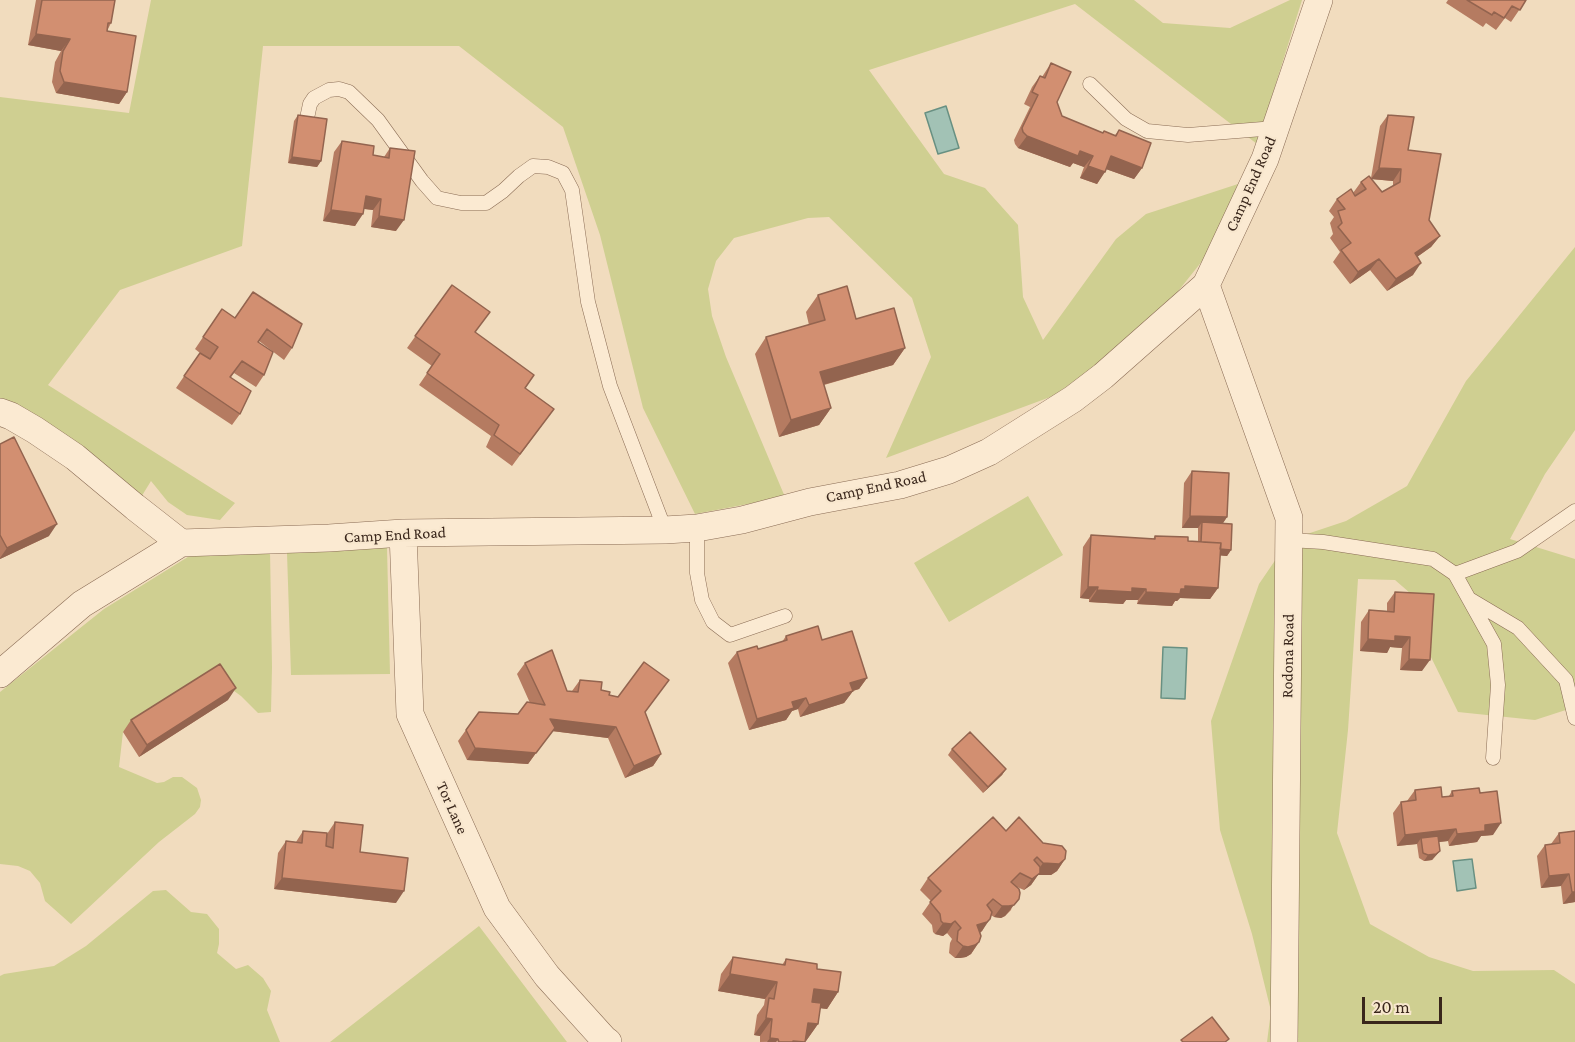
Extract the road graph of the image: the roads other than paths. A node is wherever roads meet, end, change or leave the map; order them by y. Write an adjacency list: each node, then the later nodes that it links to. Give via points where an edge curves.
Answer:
1 (1319, 0): 4 (street, Camp End Road)
2 (1090, 84): 4 (lane, via 1126,119 1147,131 1188,135)
3 (306, 123): 9 (lane, via 314,98 329,90 350,92 378,120 437,198 461,203 486,203 533,166 563,172 572,190 588,302 610,386)
4 (1275, 128): 5 (street, Camp End Road)
5 (1206, 285): 8 (street, Camp End Road, via 1103,376 989,452 900,485); 11 (street, Rodona Road, via 1289,519)
6 (0, 412): 12 (street, via 75,457)
7 (1575, 511): 13 (lane, via 1517,551)
8 (697, 528): 9 (street, Camp End Road); 15 (lane, via 697,573 702,600 713,622 730,635)
9 (665, 530): 10 (street, Camp End Road)
10 (403, 533): 12 (street, Camp End Road); 19 (street, Tor Lane, via 410,714 497,908 547,976)
11 (1289, 540): 13 (lane, via 1432,559); 20 (street, Rodona Road)
12 (181, 543): 16 (street, Camp End Road, via 82,604)
13 (1455, 573): 14 (lane)
14 (1469, 599): 17 (lane, via 1518,628 1566,680); 18 (lane, via 1494,644 1498,685)
15 (785, 616)
16 (0, 674)
17 (1575, 718)
18 (1492, 758)
19 (608, 1042)
20 (1284, 1042)

